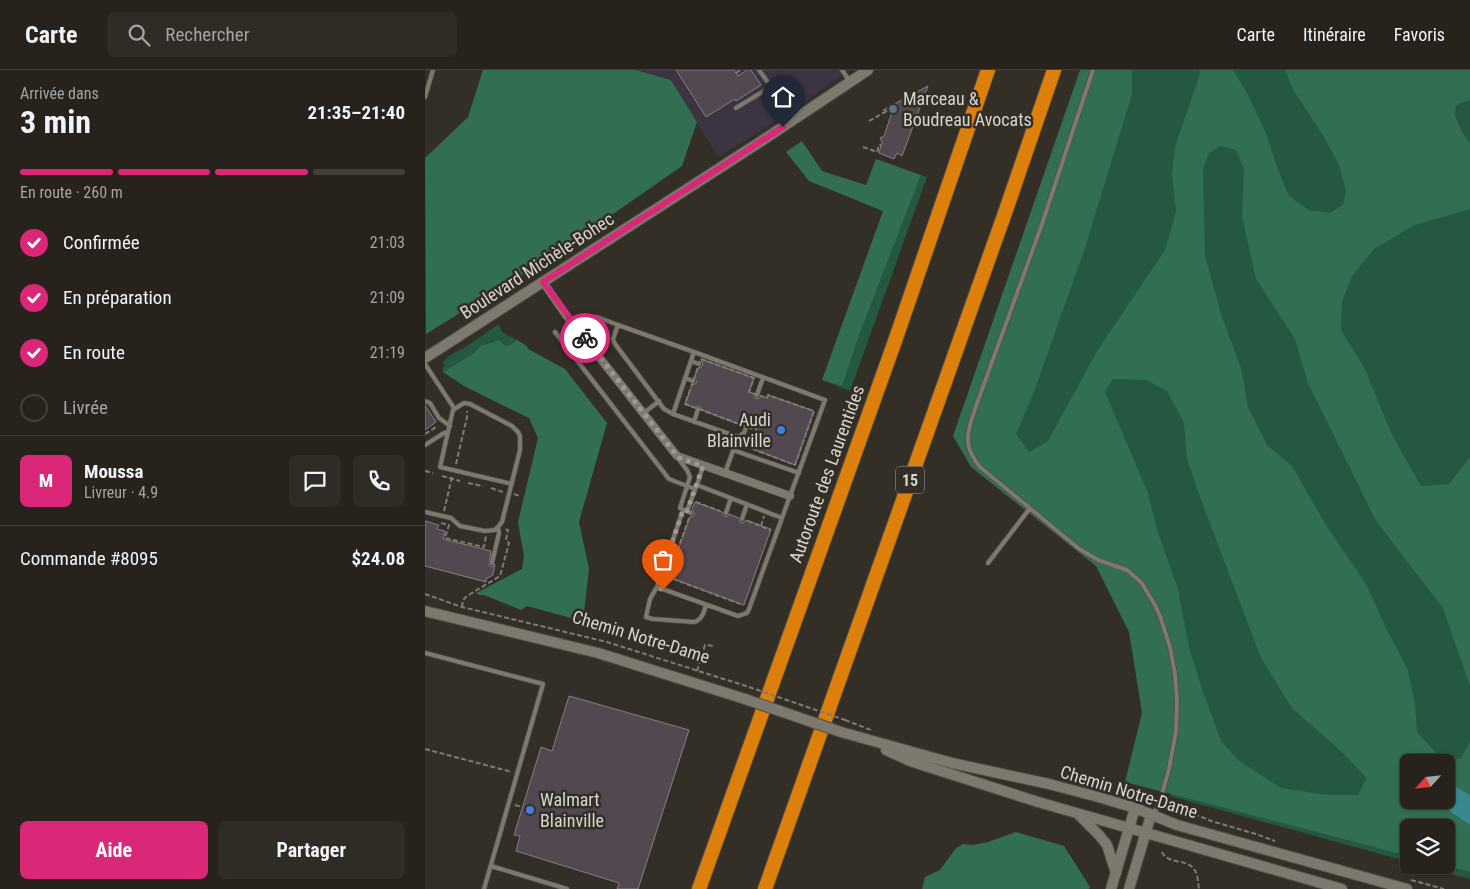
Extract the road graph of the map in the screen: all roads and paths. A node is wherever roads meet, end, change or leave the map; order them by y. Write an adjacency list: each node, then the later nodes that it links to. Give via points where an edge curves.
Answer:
1 (433, 70): 12 (lane)
2 (740, 70): 9 (path)
3 (759, 70): 11 (lane)
4 (842, 70): 10 (lane)
5 (868, 70): 10 (street, Boulevard Michèle-Bohec)
6 (988, 70): 120 (highway, Autoroute des Laurentides)
7 (1054, 70): 121 (highway, 15)
8 (1093, 70): 76 (lane, via 967,436 970,452 980,467)
9 (736, 73)
10 (851, 82): 15 (street, Boulevard Michèle-Bohec)
11 (772, 86): 13 (lane); 15 (lane)
12 (425, 97)
13 (736, 108)
14 (887, 111): 16 (path)
15 (795, 120): 19 (street, Boulevard Michèle-Bohec)
16 (869, 121)
17 (881, 145): 18 (path, via 877,152)
18 (863, 147)
19 (543, 282): 24 (street, Boulevard Michèle-Bohec); 39 (street)
20 (597, 317): 21 (lane)
21 (618, 325): 23 (lane); 35 (lane, via 613,338 615,344)
22 (555, 332): 67 (lane, via 669,479)
23 (694, 352): 25 (lane); 29 (lane)
24 (425, 358)
25 (691, 361): 27 (lane); 28 (lane)
26 (425, 364): 36 (lane)
27 (699, 364): 30 (path); 31 (path, via 701,359 753,378)
28 (685, 378): 30 (lane); 40 (lane)
29 (763, 378): 32 (lane); 59 (lane, via 825,400)
30 (693, 381)
31 (749, 392)
32 (757, 395)
33 (767, 398): 47 (path, via 768,395 814,411 795,465 750,448)
34 (425, 401): 44 (lane)
35 (659, 401): 39 (lane); 40 (lane)
36 (454, 408): 44 (lane); 65 (lane, via 470,404 518,432 521,445)
37 (698, 409): 42 (lane)
38 (467, 410): 54 (path)
39 (643, 413): 53 (street)
40 (673, 414): 42 (lane)
41 (439, 422): 46 (path)
42 (695, 422): 50 (lane)
43 (747, 425): 50 (lane, via 744,434)
44 (450, 426): 48 (lane)
45 (429, 427): 46 (path)
46 (431, 430): 49 (path)
47 (756, 430)
48 (448, 432): 51 (lane); 65 (lane, via 440,467)
49 (425, 434)
50 (737, 437): 52 (lane)
51 (425, 445)
52 (733, 450): 58 (lane); 59 (lane)
53 (674, 452): 55 (street, via 680,458); 67 (lane, via 689,473)
54 (456, 465)
55 (703, 466): 58 (street); 68 (lane)
56 (425, 471): 57 (path)
57 (433, 473)
58 (725, 473): 73 (street)
59 (799, 473): 73 (lane)
60 (453, 474): 62 (path)
61 (442, 476): 62 (path)
62 (452, 478): 63 (path); 79 (path)
63 (460, 481)
64 (469, 483): 66 (path)
65 (511, 484): 86 (lane)
66 (483, 486)
67 (688, 486): 68 (lane); 77 (lane)
68 (696, 487): 74 (lane); 77 (lane)
69 (491, 488): 70 (path)
70 (505, 492)
71 (514, 494): 72 (path)
72 (520, 496)
73 (790, 496): 82 (lane)
74 (731, 498): 75 (lane); 81 (lane)
75 (747, 504): 80 (lane); 83 (lane)
76 (1030, 508): 91 (lane); 110 (lane, via 1088,555 1121,567 1134,576 1147,590 1160,616 1175,674 1177,717 1169,769 1158,808)
77 (685, 511): 81 (path, via 695,502); 92 (lane); 94 (path, via 668,577)
78 (425, 512): 86 (lane, via 451,518 458,525 479,530)
79 (443, 512)
80 (766, 512): 82 (lane); 85 (path)
81 (725, 513)
82 (782, 518): 95 (lane, via 747,613 735,616)
83 (742, 519): 85 (path)
84 (441, 523): 89 (path, via 449,525 445,538 484,547)
85 (761, 526): 87 (path, via 771,529)
86 (498, 528): 90 (lane)
87 (768, 538)
88 (506, 540): 96 (path, via 509,543 500,576 467,596)
89 (485, 544)
90 (492, 562)
91 (988, 563)
92 (657, 587): 95 (lane); 95 (lane, via 646,617 694,622 702,616)
93 (425, 594): 96 (path, Chemin Notre-Dame)
94 (744, 605)
95 (706, 606)
96 (462, 607): 100 (path, Chemin Notre-Dame, via 575,634)
97 (425, 611): 102 (street, Chemin Notre-Dame, bridge, via 598,653)
98 (714, 646): 100 (path, via 705,645)
99 (425, 653): 104 (lane, via 543,684)
100 (697, 671): 101 (path, Chemin Notre-Dame, bridge)
101 (845, 720)
102 (841, 732): 108 (street, Chemin Notre-Dame); 109 (street, Chemin Notre-Dame, via 910,761)
103 (425, 749): 104 (path)
104 (517, 774): 115 (lane)
105 (1165, 804): 113 (path, Chemin Notre-Dame)
106 (519, 806): 107 (path)
107 (522, 808)
108 (1135, 808): 110 (street, Chemin Notre-Dame); 111 (street)
109 (1078, 814): 111 (street, Chemin Notre-Dame); 116 (street, via 1107,845)
110 (1151, 815): 112 (street); 117 (street, Chemin Notre-Dame, via 1177,825)
111 (1129, 829): 112 (street, Chemin Notre-Dame); 116 (street)
112 (1146, 833): 123 (street); 125 (street, Chemin Notre-Dame)
113 (1279, 843)
114 (1162, 852): 124 (path, via 1169,860 1193,867)
115 (491, 866): 118 (lane); 119 (lane)
116 (1116, 874): 122 (street)
117 (1407, 884): 126 (path)
118 (484, 889)
119 (567, 889)
120 (699, 889)
121 (765, 889)
122 (1111, 889)
123 (1129, 889)
124 (1199, 889)
125 (1342, 889)
126 (1444, 889)

